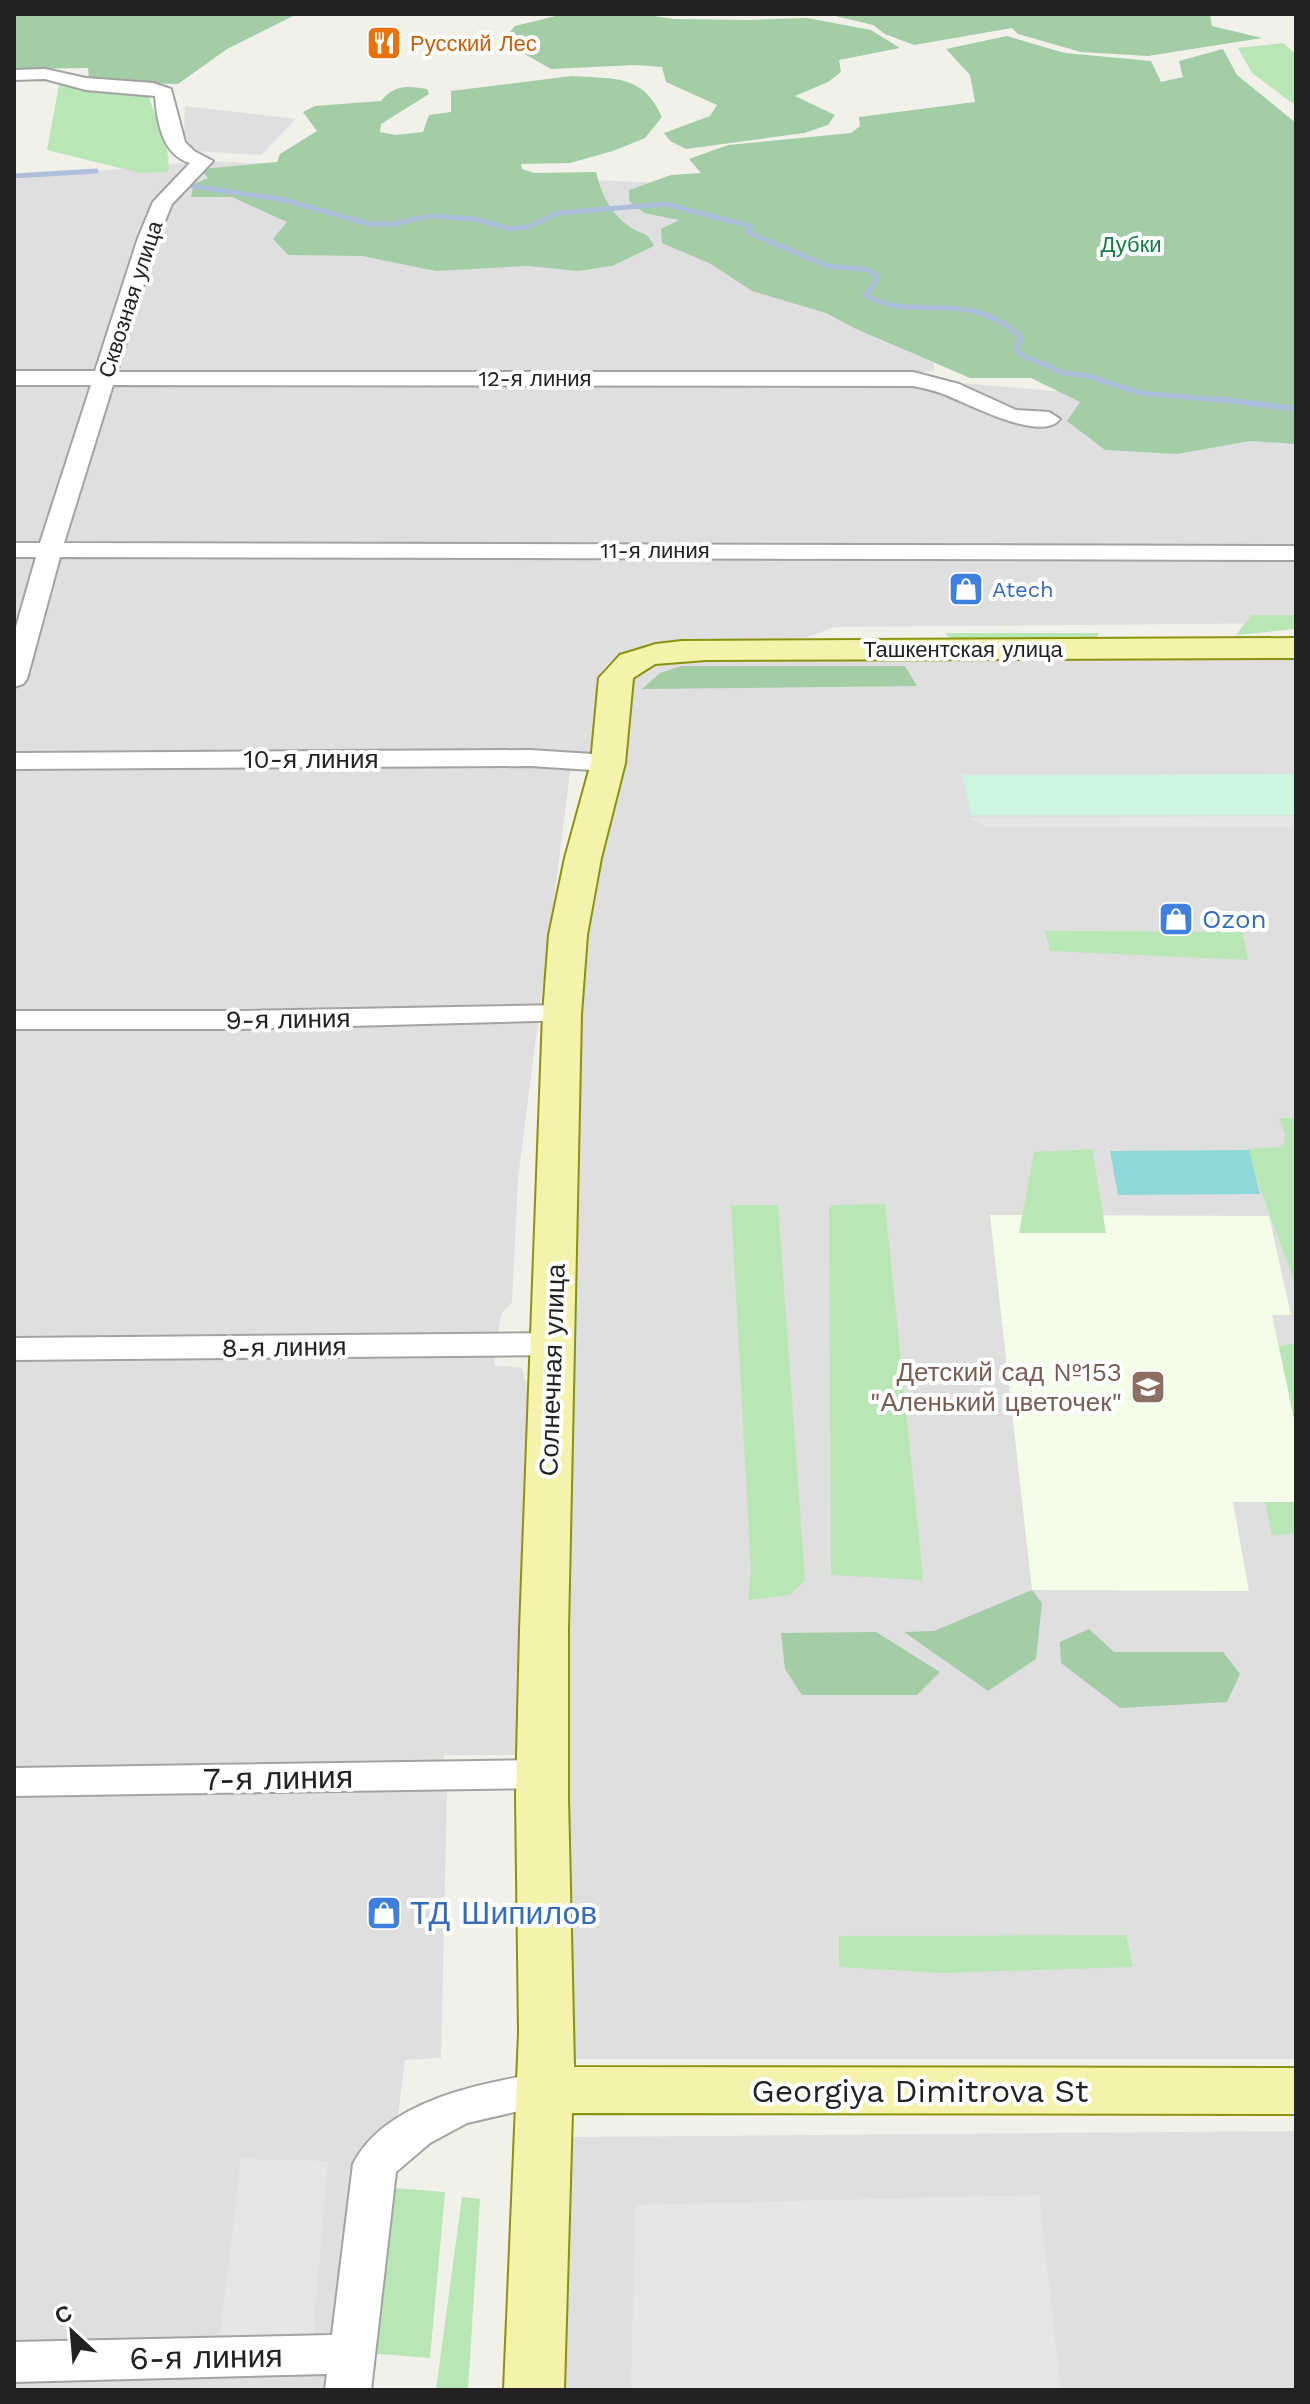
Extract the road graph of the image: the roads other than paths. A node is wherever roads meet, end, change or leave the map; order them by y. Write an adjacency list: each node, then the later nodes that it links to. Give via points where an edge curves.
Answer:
1 (14, 75): 3 (street, Сквозная улица, via 45,74 164,93 178,145 185,155 203,161 163,202)
2 (14, 378): 3 (street, 12-я линия)
3 (103, 378): 4 (street, 12-я линия, via 913,379 1012,416); 6 (street, Сквозная улица)
4 (1049, 419)
5 (14, 550): 6 (street, 11-я линия)
6 (50, 550): 7 (street, 11-я линия); 12 (street, Сквозная улица)
7 (1296, 553)
8 (1296, 634): 9 (main road)
9 (1199, 648): 10 (main road, Ташкентская улица); 11 (main road, Ташкентская улица, via 706,650)
10 (1296, 648)
11 (631, 661): 14 (main road, Солнечная улица, via 616,678)
12 (14, 679)
13 (14, 761): 14 (street, 10-я линия, via 530,758)
14 (608, 763): 15 (main road, Солнечная улица, via 568,935)
15 (562, 1014): 16 (street, 9-я линия); 17 (main road, Солнечная улица)
16 (14, 1020)
17 (554, 1344): 18 (street, 8-я линия); 19 (main road, Солнечная улица)
18 (14, 1349)
19 (542, 1774): 20 (street, 7-я линия); 21 (main road, Солнечная улица, via 547,2033)
20 (14, 1782)
21 (543, 2090): 22 (main road, Georgiya Dimitrova St); 24 (street, via 469,2102 437,2116 402,2137 375,2164); 25 (main road, Солнечная улица)
22 (1296, 2091)
23 (14, 2362): 24 (street, 6-я линия)
24 (349, 2372)
25 (534, 2390)

